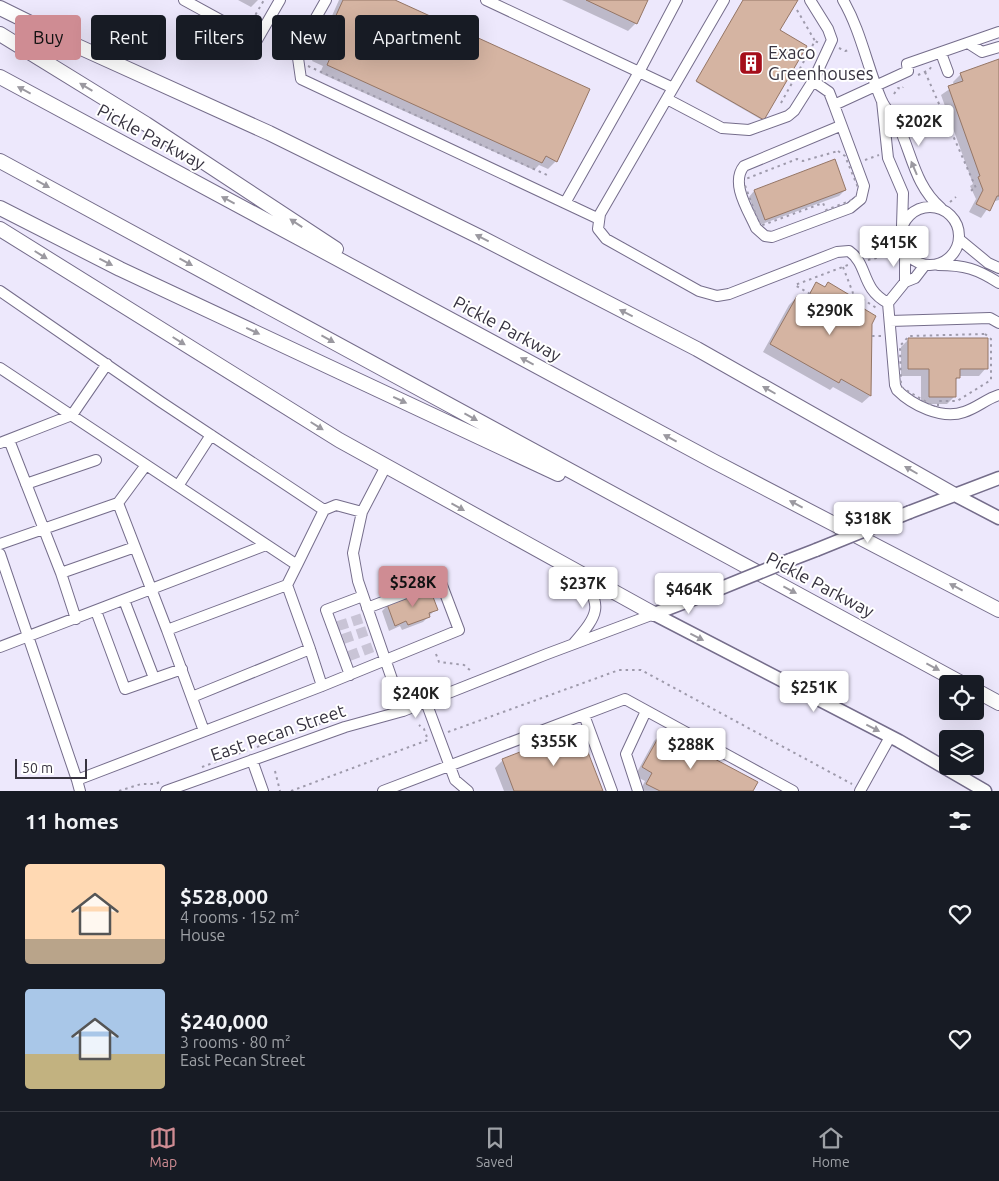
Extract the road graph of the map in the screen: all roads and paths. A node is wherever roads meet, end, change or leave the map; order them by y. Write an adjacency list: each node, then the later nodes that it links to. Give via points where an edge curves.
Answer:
1 (184, 0): 3 (street, via 258,40)
2 (264, 0): 12 (path)
3 (280, 0)
4 (326, 0): 46 (street, via 297,51 301,79)
5 (486, 0): 24 (street)
6 (677, 0): 24 (street)
7 (724, 0): 32 (street)
8 (810, 0): 29 (street, via 832,40)
9 (843, 0): 30 (street)
10 (0, 8): 85 (highway, one-way to 10, via 697,349 482,238 269,133)
11 (797, 10): 15 (path)
12 (256, 15)
13 (999, 32): 16 (street)
14 (0, 34): 64 (highway, one-way to 14, via 146,124)
15 (815, 41): 17 (path); 36 (path)
16 (968, 43): 19 (street, via 982,52); 21 (street)
17 (824, 46)
18 (837, 46): 20 (path)
19 (999, 47)
20 (849, 50)
21 (941, 52): 26 (street); 30 (street, via 907,64 908,71)
22 (305, 61): 42 (path, via 305,65)
23 (932, 66): 25 (path)
24 (639, 72): 32 (street); 46 (street)
25 (926, 72): 27 (path); 44 (path, via 976,188)
26 (948, 72)
27 (918, 75)
28 (0, 77): 64 (highway, Pickle Parkway, one-way to 28)
29 (813, 81): 34 (street, via 788,116 749,130 722,128); 37 (street, via 829,92)
30 (877, 86): 35 (street); 37 (street)
31 (903, 87): 33 (path)
32 (673, 88): 34 (street)
33 (894, 94)
34 (667, 99): 49 (street)
35 (882, 101): 47 (street, one-way to 35, via 929,198 897,124); 50 (street, via 888,158 904,193)
36 (781, 103)
37 (834, 105): 38 (street)
38 (840, 126): 38 (street, via 740,170 738,182 760,233 772,237 850,208 861,198 864,186)
39 (879, 155): 40 (path)
40 (863, 160)
41 (0, 161): 91 (highway, Pickle Parkway, one-way to 91)
42 (547, 175)
43 (858, 190): 43 (path, via 845,156 838,151 803,161 797,159 743,180 760,226 823,203 826,210 855,199)
44 (970, 191)
45 (956, 197): 47 (path)
46 (564, 203): 49 (street)
47 (945, 206): 50 (street, via 919,208 910,214); 52 (street, via 958,225)
48 (0, 208): 91 (highway, one-way to 91, via 120,269)
49 (599, 219): 65 (street, via 598,229 606,239 709,295 729,294 843,250 854,255 872,292)
50 (902, 227): 53 (street, via 900,237)
51 (0, 228): 81 (highway, one-way to 81, via 339,440)
52 (959, 239): 57 (street, via 955,252 944,262); 59 (street)
53 (905, 253): 57 (street, via 915,262); 60 (street)
54 (892, 254): 55 (path)
55 (865, 260)
56 (851, 265): 58 (path)
57 (930, 265): 60 (street); 61 (street, via 961,265)
58 (843, 267): 63 (path, via 795,285); 66 (path, via 852,293)
59 (999, 268)
60 (905, 282): 65 (street)
61 (999, 283)
62 (1, 294): 73 (street)
63 (810, 294)
64 (410, 298): 104 (highway, Pickle Parkway, one-way to 64)
65 (888, 303): 67 (street)
66 (880, 310)
67 (890, 321): 68 (street, via 990,318); 75 (street, via 895,385 902,394 936,414 966,412)
68 (999, 323)
69 (872, 336): 70 (path)
70 (886, 336)
71 (899, 336): 72 (path)
72 (909, 336): 72 (path, via 985,334 991,339 991,380 957,401 938,401 938,408 901,387 900,346)
73 (107, 364): 76 (street); 77 (street)
74 (0, 368): 76 (street)
75 (999, 395)
76 (72, 415): 78 (street); 80 (street)
77 (211, 435): 84 (street); 87 (street)
78 (4, 442): 83 (street)
79 (96, 460): 83 (street)
80 (146, 464): 84 (street); 86 (street)
81 (386, 466): 88 (street); 98 (highway, one-way to 98)
82 (999, 478): 85 (main road)
83 (26, 484): 90 (street)
84 (178, 486): 93 (street)
85 (953, 494): 89 (main road); 106 (main road, bridge)
86 (118, 504): 90 (street); 94 (street)
87 (324, 510): 88 (street, via 336,505); 96 (street)
88 (362, 512): 101 (street, via 353,553 354,569)
89 (999, 518)
90 (44, 529): 92 (street); 97 (street)
91 (685, 534): 118 (highway, Pickle Parkway, one-way to 118)
92 (0, 544)
93 (266, 545): 96 (street); 100 (street)
94 (135, 547): 97 (street); 100 (street)
95 (0, 554): 109 (street)
96 (297, 565): 99 (street)
97 (61, 573): 107 (street)
98 (576, 573): 106 (highway); 110 (street, via 591,590 596,603 590,625)
99 (287, 585): 108 (street); 112 (street)
100 (151, 590): 102 (street); 108 (street)
101 (363, 596): 105 (street); 117 (street, via 326,610 336,627)
102 (124, 600): 103 (street); 119 (street)
103 (96, 610): 107 (street); 119 (street, via 125,689)
104 (999, 610)
105 (367, 614): 114 (street, via 376,646); 114 (street, via 440,580 459,630)
106 (654, 614): 110 (street, East Pecan Street); 131 (main road, one-way to 131)
107 (76, 619): 109 (street)
108 (167, 630): 115 (street)
109 (28, 637): 111 (street); 136 (street)
110 (573, 644): 123 (street, East Pecan Street)
111 (0, 647)
112 (310, 649): 120 (street); 122 (street)
113 (436, 654): 116 (path, via 439,662 464,665)
114 (385, 661): 117 (street); 126 (street)
115 (182, 669): 119 (street); 122 (street)
116 (472, 672)
117 (350, 675): 120 (street)
118 (946, 675)
119 (154, 678)
120 (322, 686): 130 (street)
121 (984, 695): 124 (highway)
122 (192, 696): 130 (street)
123 (426, 702): 126 (street, East Pecan Street); 133 (street)
124 (999, 703)
125 (646, 710): 127 (street, via 625,699); 146 (street, via 626,754); 147 (street)
126 (403, 711): 132 (street, East Pecan Street, via 345,727)
127 (584, 715): 133 (street); 145 (street)
128 (339, 717): 134 (path)
129 (419, 725): 142 (path, via 428,740)
130 (204, 731): 136 (street)
131 (890, 737): 148 (street); 149 (main road)
132 (252, 760): 137 (street, East Pecan Street); 140 (street)
133 (449, 766): 143 (street); 144 (street, via 455,780)
134 (201, 767)
135 (275, 771): 141 (path)
136 (77, 780): 138 (street)
137 (165, 786): 139 (path, via 142,784)
138 (80, 791)
139 (119, 791)
140 (263, 791)
141 (280, 791)
142 (291, 791)
143 (383, 791)
144 (468, 791)
145 (612, 791)
146 (638, 791)
147 (793, 791)
148 (860, 791)
149 (985, 791)

